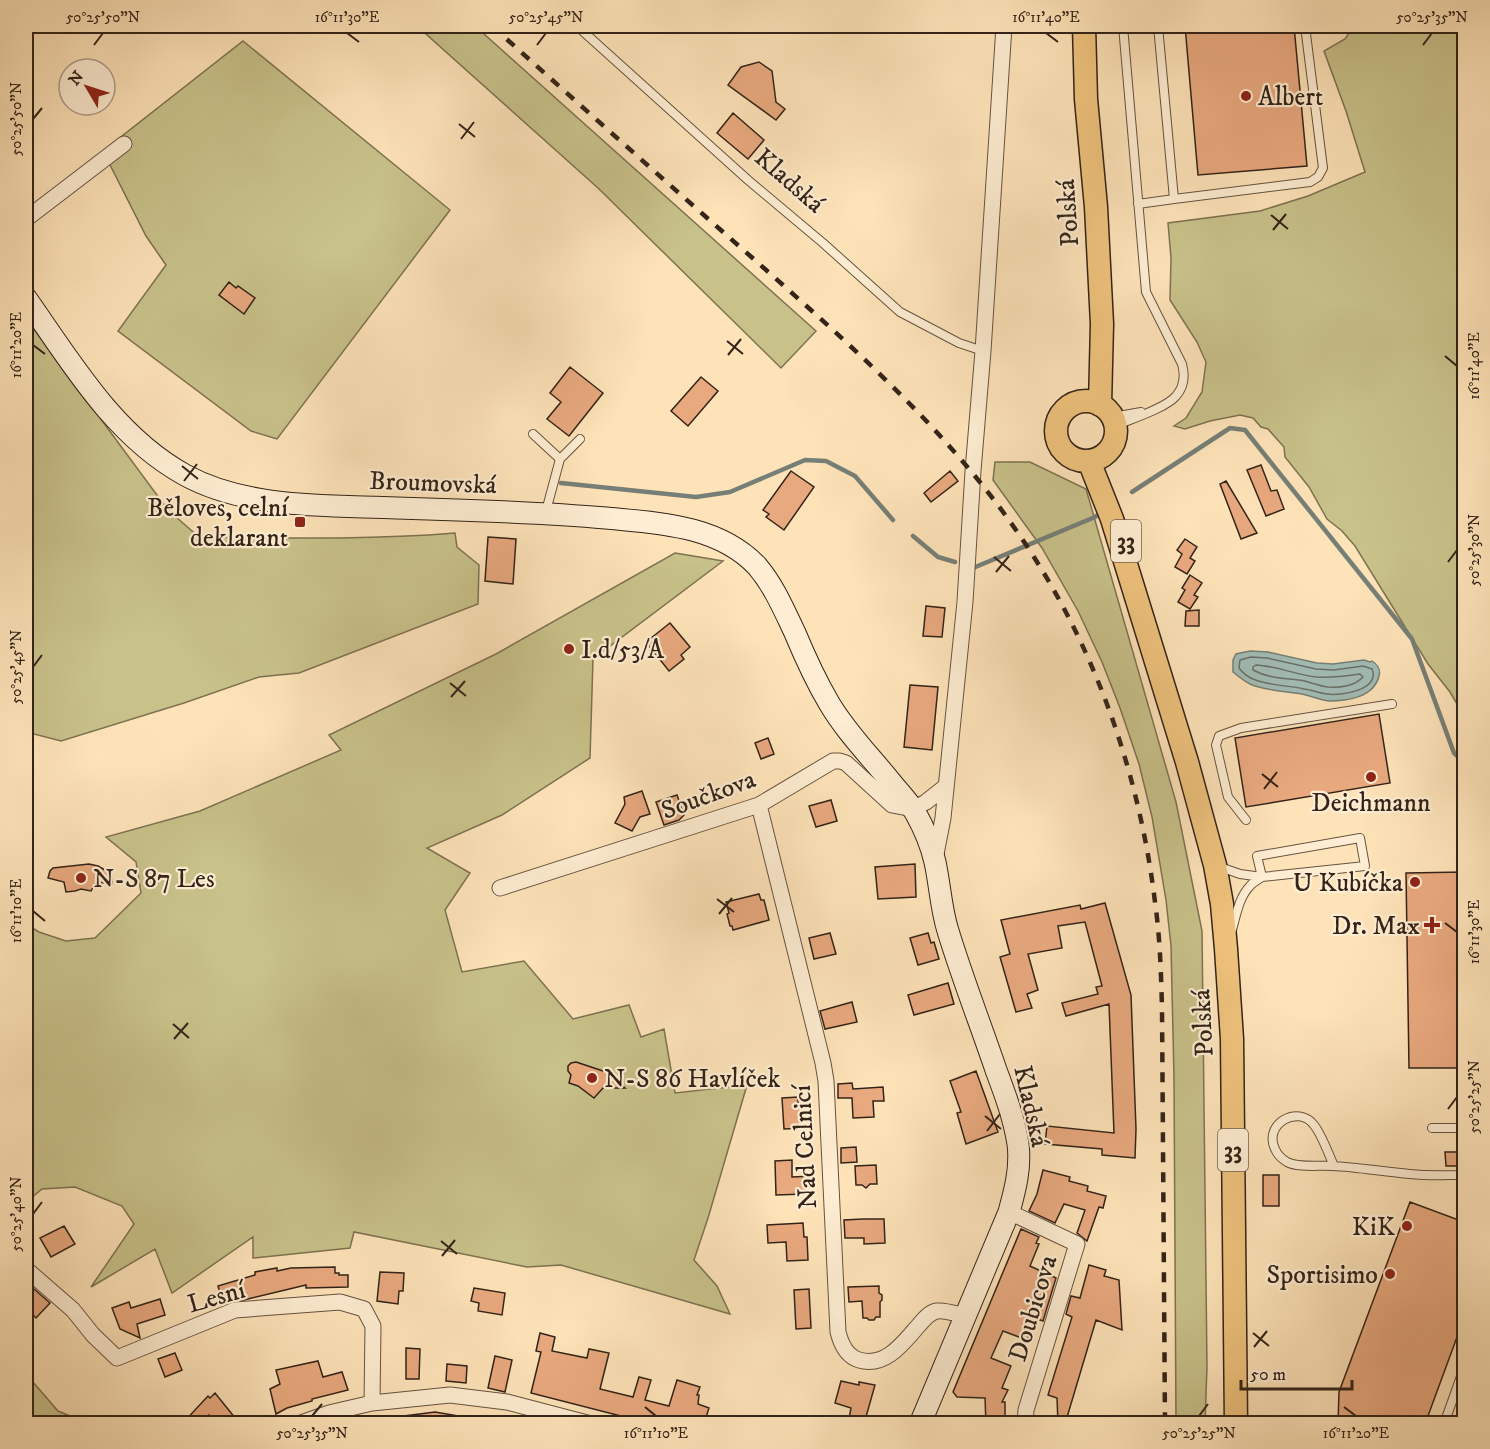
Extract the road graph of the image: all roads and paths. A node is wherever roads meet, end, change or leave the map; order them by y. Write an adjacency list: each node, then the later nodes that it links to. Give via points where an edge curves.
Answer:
1 (577, 26): 14 (lane, Kladská, via 900,312)
2 (1004, 26): 14 (street, Kladská)
3 (1076, 26): 8 (main road, Polská)
4 (1084, 26): 8 (main road, Polská)
5 (1123, 26): 11 (lane)
6 (1158, 26): 10 (lane)
7 (1305, 26): 10 (lane, via 1323,168 1318,177 1310,182)
8 (1086, 99): 15 (main road, Polská, via 1096,207)
9 (124, 144): 12 (street)
10 (1174, 199): 11 (lane)
11 (1138, 204): 15 (lane, via 1146,291 1182,364 1182,387 1176,397 1162,406)
12 (26, 219)
13 (26, 298): 20 (main road, Broumovská, via 115,419 152,453 211,487 278,502)
14 (983, 351): 23 (street, Kladská, via 965,602)
15 (1103, 412): 18 (main road, via 1115,439); 18 (main road, via 1078,402 1066,409 1056,428 1059,443 1068,455 1082,461)
16 (533, 434): 19 (lane)
17 (580, 439): 19 (lane)
18 (1099, 456): 28 (main road, Polská / 33, via 1115,494 1146,631)
19 (560, 459): 20 (lane)
20 (546, 513): 21 (main road, Broumovská, via 672,524 703,533 742,553 758,568 780,601)
21 (828, 703): 25 (main road, Kladská)
22 (1392, 704): 26 (lane, via 1241,728 1220,736 1216,745 1228,797)
23 (945, 787): 25 (street); 27 (street, Kladská)
24 (759, 805): 25 (street, Součkova, via 833,761 840,761 892,805); 30 (street, Součkova); 38 (street, Nad Celnicí, via 826,1081 841,1342 854,1358 877,1362 891,1354 936,1311)
25 (913, 808): 27 (main road, Kladská)
26 (1246, 820)
27 (935, 862): 36 (main road, Kladská, via 947,927 1010,1110 1018,1146 1018,1181)
28 (1215, 865): 29 (lane); 31 (main road, Polská / 33)
29 (1262, 877): 29 (lane, via 1365,866 1360,838 1257,856); 31 (lane, via 1243,895)
30 (500, 888)
31 (1226, 949): 45 (main road, Polská / 33, via 1232,1039)
32 (1432, 1128): 33 (lane)
33 (1464, 1128)
34 (1334, 1166): 34 (lane, via 1288,1163 1278,1155 1272,1142 1274,1130 1287,1118 1304,1117 1313,1123); 35 (lane)
35 (1464, 1175)
36 (1009, 1212): 38 (main road, Kladská); 44 (street, Doubicova, via 1077,1244)
37 (26, 1269): 40 (street, Lesní, via 117,1358 235,1310 340,1302 364,1309 373,1326)
38 (964, 1316): 43 (main road, Kladská)
39 (1464, 1368): 46 (lane)
40 (372, 1402): 41 (street); 42 (street, via 450,1395 507,1402)
41 (298, 1424)
42 (591, 1424)
43 (920, 1424)
44 (1025, 1424)
45 (1236, 1424)
46 (1444, 1424)

